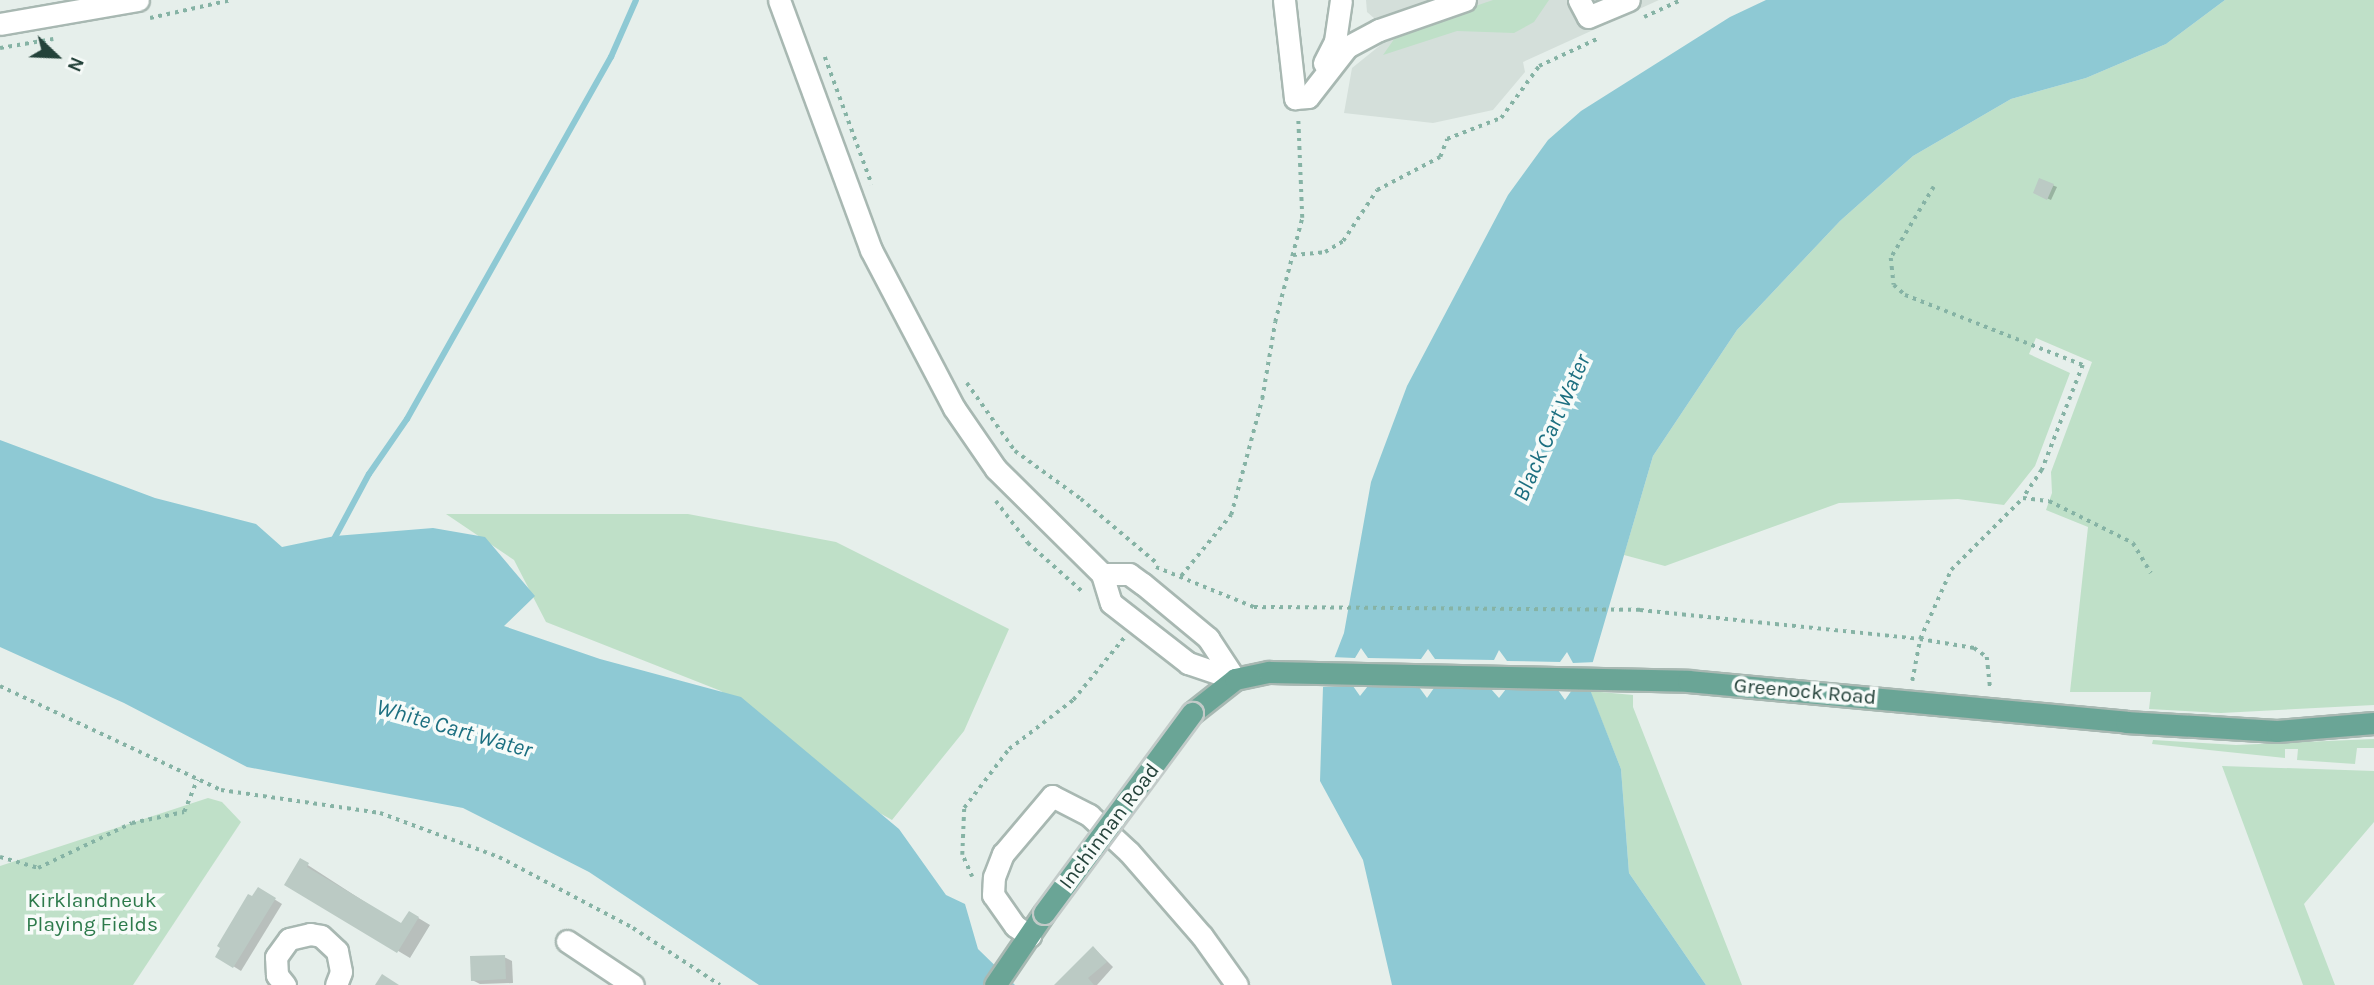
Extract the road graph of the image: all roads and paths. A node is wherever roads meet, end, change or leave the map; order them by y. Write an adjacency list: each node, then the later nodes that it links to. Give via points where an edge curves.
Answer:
1 (138, 0): 10 (street)
2 (779, 0): 21 (street, via 871,250 954,408 996,469)
3 (1284, 0): 13 (street)
4 (1341, 0): 13 (street, via 1335,41)
5 (1465, 0): 13 (street, via 1379,30 1347,47)
6 (1579, 0): 7 (street, via 1588,17)
7 (1629, 0)
8 (1681, 0): 9 (path)
9 (1634, 22)
10 (0, 24)
11 (1610, 33): 16 (path, via 1539,66 1501,118 1447,139 1440,157 1377,190 1343,241 1325,252)
12 (823, 53): 15 (path)
13 (1302, 97): 16 (path, via 1302,218)
14 (1934, 187): 18 (path, via 1891,258 1894,285 1905,295 2083,365 2042,470)
15 (875, 192)
16 (1293, 255): 23 (path, via 1231,515)
17 (963, 377): 19 (path, via 1015,452 1081,499)
18 (2022, 498): 20 (path, via 2061,506 2133,543); 25 (path, via 1951,570)
19 (1158, 565): 22 (path); 23 (path)
20 (2151, 573)
21 (1102, 574): 26 (street, via 1111,603 1188,663); 26 (street, via 1129,574 1136,579 1208,638)
22 (1150, 576)
23 (1181, 576): 25 (path, via 1254,607 1640,610)
24 (1126, 635): 33 (path, via 1073,700 1009,749 964,808 962,855)
25 (1920, 639): 28 (path, via 1974,648 1987,657 1992,669); 29 (path)
26 (1235, 679): 29 (main road, Greenock Road, via 1283,672 1635,678); 34 (main road, Inchinnan Road, bridge, via 1192,713)
27 (0, 686): 31 (path)
28 (1989, 694)
29 (1909, 700): 30 (main road, Greenock Road, via 2126,722 2277,731)
30 (2374, 723)
31 (197, 780): 32 (path, via 184,812 132,823 38,868); 39 (path, via 248,797 380,813 499,857 633,928)
32 (0, 857)
33 (973, 880)
34 (1030, 936): 40 (main road, Inchinnan Road); 41 (street, via 1016,926 993,895 993,877 1003,854 1052,796 1089,815 1129,852 1202,936)
35 (567, 941): 38 (street)
36 (285, 985): 37 (street, via 277,975 276,957 289,939 310,933 321,936 337,951 341,972)
37 (336, 985)
38 (633, 985)
39 (720, 985)
40 (995, 985)
41 (1237, 985)

